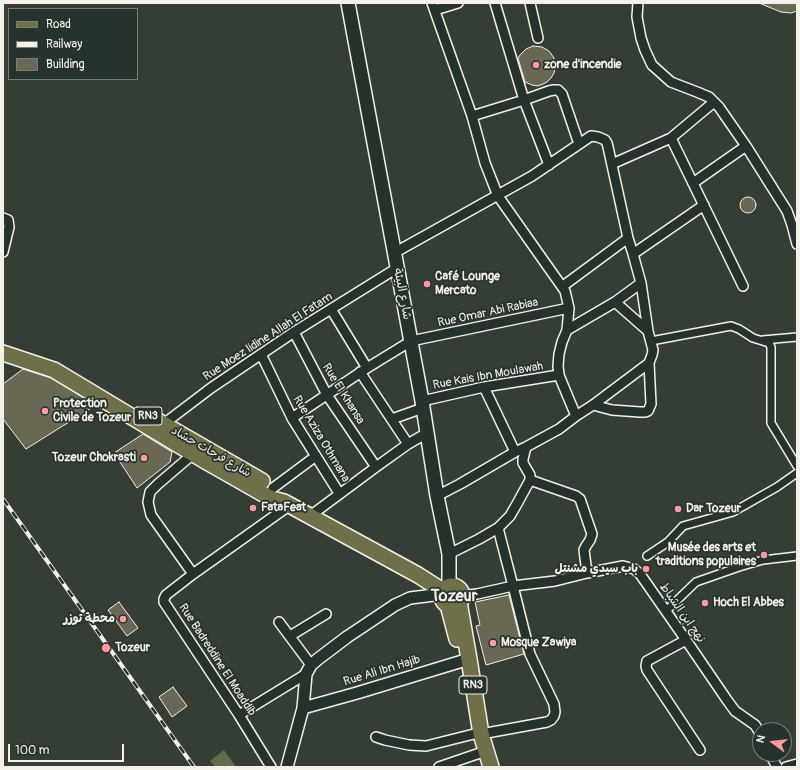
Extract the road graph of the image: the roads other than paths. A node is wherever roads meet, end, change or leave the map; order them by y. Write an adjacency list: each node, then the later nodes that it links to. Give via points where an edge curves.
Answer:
1 (348, 3): 23 (main road, شارع البيئة)
2 (458, 3): 6 (street)
3 (495, 3): 8 (street)
4 (530, 3): 7 (street)
5 (638, 3): 9 (street, via 637,17 641,38 652,65 671,82 709,97)
6 (434, 6): 10 (street)
7 (538, 38)
8 (524, 100): 10 (street); 12 (street, via 551,90 560,91); 15 (street)
9 (714, 102): 11 (street); 13 (street)
10 (472, 116): 17 (street)
11 (671, 138): 14 (street); 16 (street)
12 (579, 144): 14 (street, via 591,136 605,140); 15 (street)
13 (746, 146): 16 (street); 21 (street, via 787,211)
14 (612, 164): 20 (street)
15 (549, 165): 17 (street)
16 (693, 183): 18 (street)
17 (498, 196): 23 (street); 27 (street)
18 (704, 205): 24 (street); 28 (street)
19 (3, 218): 22 (street, via 9,225)
20 (628, 238): 24 (street); 27 (street)
21 (797, 244)
22 (3, 252)
23 (394, 253): 25 (main road, شارع البيئة)
24 (633, 254): 26 (street)
25 (397, 268): 31 (street, Rue Moez lidine Allah El Fatam); 37 (main road, شارع البيئة)
26 (641, 283): 29 (street); 33 (street)
27 (563, 286): 30 (street)
28 (743, 286)
29 (615, 302): 32 (street); 33 (street)
30 (569, 308): 32 (street); 37 (street, Rue Omar Abi Rabiaa)
31 (331, 309): 34 (street, Rue Moez lidine Allah El Fatam); 43 (street)
32 (567, 330): 44 (street, via 559,354)
33 (648, 331): 38 (street)
34 (294, 332): 41 (street, Rue Moez lidine Allah El Fatam); 46 (street, Rue El Khansa)
35 (797, 337): 36 (street)
36 (759, 340): 38 (street, via 731,326); 60 (street, via 767,342 771,347 770,423)
37 (410, 341): 43 (street); 47 (main road, شارع البيئة)
38 (651, 341): 42 (street)
39 (3, 346): 52 (main road, شارع فرحات حشاد / RN3, via 60,365)
40 (3, 353): 52 (main road, شارع فرحات حشاد / RN3, via 54,370)
41 (261, 354): 50 (street, Rue Aziza Othmana); 52 (street, Rue Moez lidine Allah El Fatam, via 211,388)
42 (649, 362): 48 (street); 48 (street, via 651,404 648,411 612,410)
43 (364, 370): 46 (street); 51 (street)
44 (560, 375): 45 (street, Rue Kais Ibn Moulawah); 49 (street)
45 (484, 387): 47 (street, Rue Kais Ibn Moulawah); 56 (street)
46 (327, 395): 50 (street); 61 (street, Rue El Khansa)
47 (422, 404): 51 (street, Rue Kais Ibn Moulawah); 53 (main road, شارع البيئة)
48 (593, 405): 49 (street)
49 (576, 416): 55 (street, via 559,429)
50 (292, 418): 58 (street, Rue Aziza Othmana)
51 (392, 419): 54 (street)
52 (160, 428): 57 (main road, شارع فرحات حشاد / RN3); 59 (main road, شارع فرحات حشاد / RN3)
53 (427, 433): 54 (street); 66 (main road, شارع البيئة)
54 (408, 444): 61 (street)
55 (526, 447): 56 (street); 63 (street, via 523,463)
56 (515, 452): 66 (street)
57 (193, 454): 59 (main road, شارع فرحات حشاد / RN3); 74 (street, via 150,492 148,502 151,515)
58 (316, 456): 64 (street); 65 (street, Rue Aziza Othmana)
59 (211, 458): 64 (main road, شارع فرحات حشاد / RN3); 67 (main road, شارع فرحات حشاد / RN3, via 272,498)
60 (797, 466)
61 (376, 467): 65 (street)
62 (797, 473): 71 (street, via 733,512 683,526 668,542)
63 (530, 480): 69 (street, via 510,516); 73 (street, via 580,499 592,534 584,550)
64 (273, 488): 67 (main road, شارع فرحات حشاد / RN3)
65 (339, 493): 68 (street)
66 (437, 496): 70 (main road, شارع البيئة)
67 (287, 504): 68 (main road, شارع فرحات حشاد / RN3); 74 (street, Rue Badreddine El Moaddib)
68 (310, 516): 76 (main road, شارع فرحات حشاد / RN3, via 418,575)
69 (498, 528): 70 (street); 75 (street)
70 (449, 554): 76 (main road, شارع البيئة)
71 (647, 556)
72 (797, 556): 77 (street, via 763,560 696,582)
73 (587, 573): 75 (street, نهج ابن الشباط, via 555,581); 77 (street, نهج ابن الشباط, via 623,566 634,570 640,574)
74 (193, 574): 85 (street, Rue Badreddine El Moaddib, via 166,595 164,602)
75 (514, 586): 76 (street, نهج ابن الشباط, via 477,594); 87 (street, via 530,654 554,704 555,712 547,722)
76 (450, 596): 82 (main road, RN3); 83 (street, via 410,598 395,605 347,637 318,659)
77 (666, 611): 81 (street, نهج ابن الشباط)
78 (326, 614): 80 (street)
79 (279, 622): 80 (street)
80 (290, 636): 83 (street)
81 (686, 640): 86 (street, نهج ابن الشباط, via 735,711); 89 (street, via 647,661 646,666)
82 (466, 660): 84 (street, Rue Ali Ibn Hajib); 87 (main road, RN3)
83 (309, 670): 84 (street); 85 (street)
84 (303, 708): 93 (street)
85 (239, 715): 92 (street, Rue Badreddine El Moaddib)
86 (752, 723)
87 (477, 734): 88 (street, via 420,746); 90 (main road, RN3); 95 (main road, RN3)
88 (376, 737)
89 (700, 750)
90 (482, 760): 94 (street)
91 (797, 764): 96 (street)
92 (271, 767)
93 (287, 767)
94 (439, 767)
95 (491, 767)
96 (786, 767)

